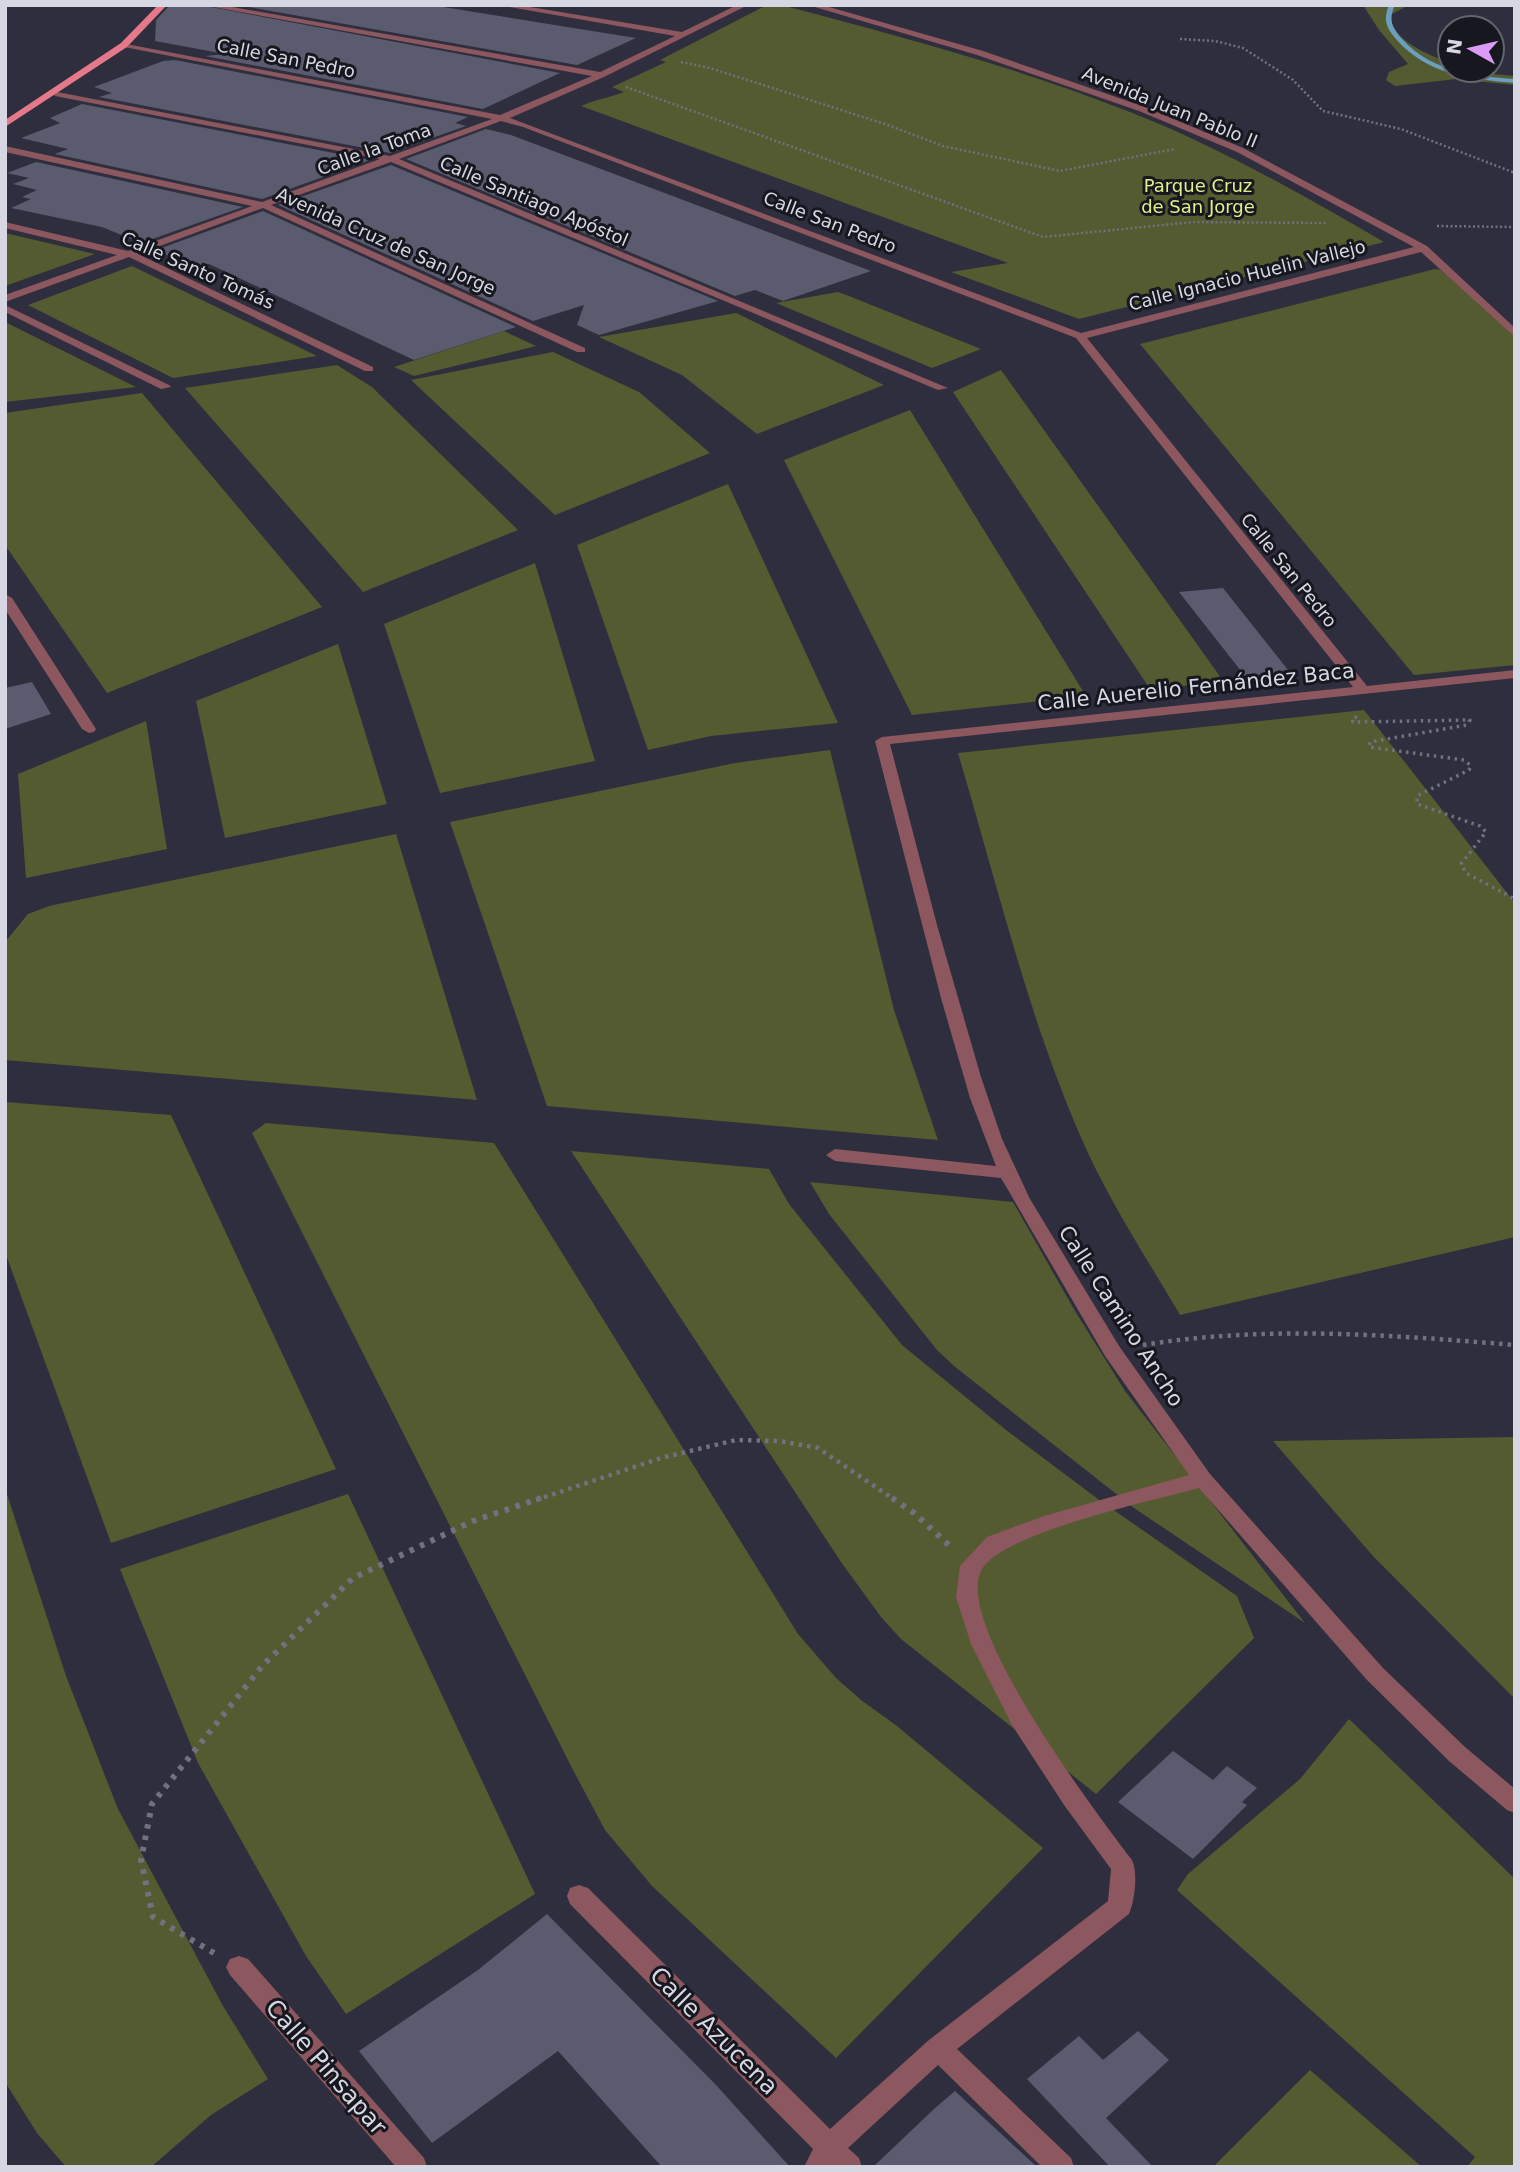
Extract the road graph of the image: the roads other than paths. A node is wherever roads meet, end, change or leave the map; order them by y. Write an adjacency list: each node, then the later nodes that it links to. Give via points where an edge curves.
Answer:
1 (163, 5): 7 (main road)
2 (206, 5): 8 (street)
3 (502, 5): 6 (street)
4 (744, 5): 6 (street, Calle la Toma)
5 (812, 5): 16 (street, Avenida Juan Pablo II, via 993,57 1142,109 1220,142)
6 (684, 35): 8 (street, Calle la Toma)
7 (124, 45): 9 (main road); 10 (street, Calle San Pedro)
8 (601, 75): 10 (street, Calle la Toma)
9 (55, 93): 11 (main road); 13 (street, Calle Santiago Apóstol)
10 (502, 118): 13 (street, Calle la Toma); 21 (street, Calle San Pedro)
11 (5, 124)
12 (5, 149): 14 (street, Avenida Cruz de San Jorge)
13 (392, 159): 14 (street, Calle la Toma); 25 (street, Calle Santiago Apóstol)
14 (263, 205): 17 (street, Calle la Toma); 22 (street, Avenida Cruz de San Jorge)
15 (5, 225): 17 (street, Calle Santo Tomás)
16 (1423, 248): 20 (street, Avenida Juan Pablo II); 21 (street, Calle Ignacio Huelin Vallejo)
17 (132, 255): 18 (street, Calle la Toma); 23 (street, Calle Santo Tomás)
18 (5, 299)
19 (5, 308): 24 (street)
20 (1515, 334)
21 (1080, 336): 28 (street, Calle San Pedro)
22 (582, 350)
23 (369, 369)
24 (165, 387)
25 (942, 388)
26 (5, 598): 29 (street)
27 (1515, 674): 28 (street, Calle Auerelio Fernández Baca)
28 (1363, 690): 30 (street, Calle Auerelio Fernández Baca)
29 (89, 729)
30 (882, 741): 32 (street, Calle Camino Ancho, via 939,961)
31 (835, 1155): 32 (street)
32 (1006, 1173): 33 (street, Calle Camino Ancho, via 1112,1351)
33 (1203, 1479): 34 (street, Calle Camino Ancho, via 1375,1674); 37 (street, via 1044,1524 995,1543 971,1566 967,1597 982,1644 1020,1718 1123,1867 1120,1906)
34 (1515, 1803)
35 (579, 1896): 38 (street, Calle Azucena)
36 (239, 1967): 39 (street, Calle Pinsapar)
37 (938, 2048): 38 (street); 41 (street)
38 (823, 2157): 40 (street, Calle Azucena)
39 (414, 2167)
40 (849, 2167)
41 (1061, 2167)

